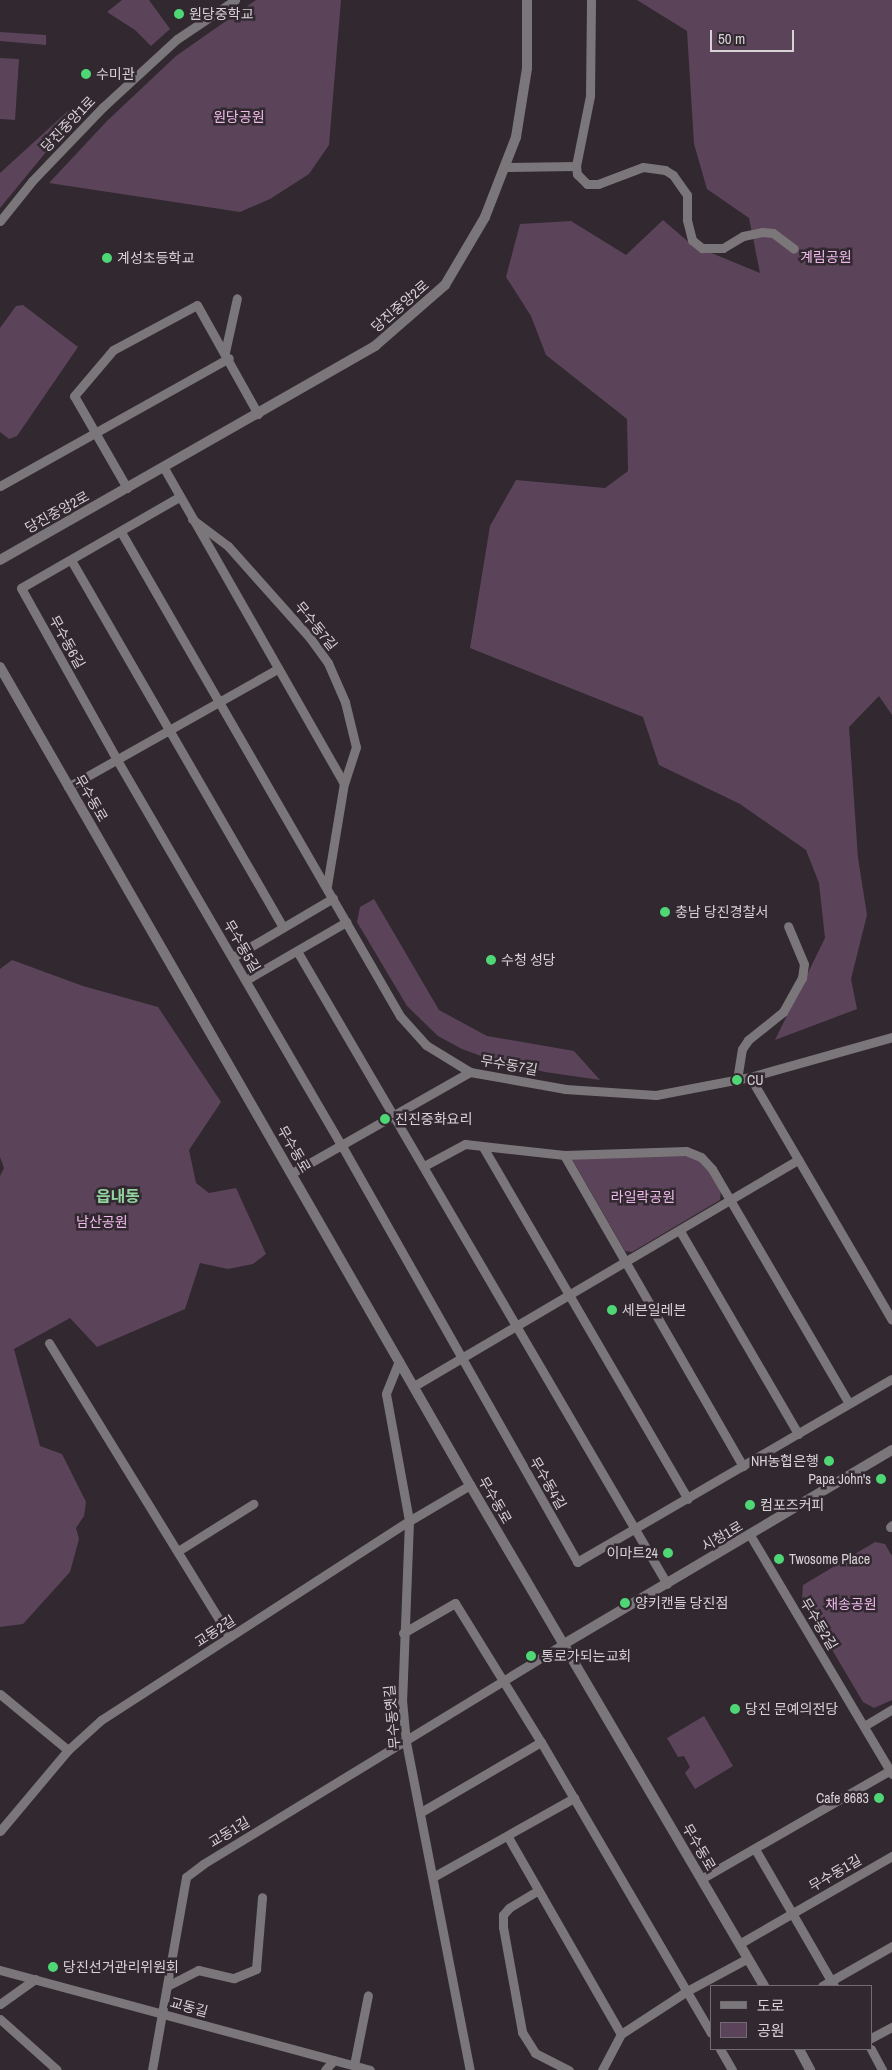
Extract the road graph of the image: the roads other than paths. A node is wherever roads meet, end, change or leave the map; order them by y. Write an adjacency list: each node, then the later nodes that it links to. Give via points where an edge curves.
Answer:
1 (235, 0): 6 (street, 당진중앙1로, via 177,39 104,107 32,181)
2 (527, 0): 5 (street, 당진중앙2로, via 527,68 516,137)
3 (591, 0): 4 (street, via 590,96)
4 (576, 166): 5 (street); 7 (street, via 577,174 587,184 604,182 643,167 665,170 673,175 687,195 687,220 692,240 702,248 723,248 743,236 762,232 773,233)
5 (505, 167): 10 (street, 당진중앙2로, via 485,217 445,285 375,346)
6 (0, 221)
7 (794, 249)
8 (237, 298): 9 (street)
9 (227, 355): 10 (street); 11 (street); 11 (street, via 197,305 113,350 74,396)
10 (258, 414): 12 (street, 당진중앙2로)
11 (96, 432): 13 (street); 14 (street)
12 (164, 468): 14 (street, 당진중앙2로); 15 (street, 무수동7길)
13 (0, 486)
14 (127, 488): 18 (street, 당진중앙2로)
15 (180, 497): 16 (street, 무수동7길); 17 (street, 무수동6길)
16 (192, 518): 21 (street, 무수동7길); 25 (street, 무수동7길, via 228,546 310,638 328,663 345,702 356,747)
17 (121, 532): 19 (street, 무수동6길); 22 (street)
18 (0, 560)
19 (71, 560): 23 (street); 24 (street, 무수동6길, via 21,588)
20 (0, 667): 26 (street, 무수동로)
21 (277, 669): 22 (street); 25 (street, 무수동7길)
22 (218, 703): 23 (street); 27 (street, 무수동7길)
23 (169, 730): 24 (street); 31 (street)
24 (117, 760): 26 (street); 33 (street, 무수동5길)
25 (344, 783): 27 (street, 무수동7길)
26 (68, 786): 45 (street, 무수동로)
27 (327, 886): 28 (street, 무수동7길)
28 (334, 898): 29 (street, 무수동7길); 31 (street)
29 (346, 922): 32 (street); 36 (street, 무수동7길, via 400,1016 426,1045)
30 (788, 926): 38 (street, via 804,964 802,978 783,1012 748,1040 742,1049)
31 (283, 927): 33 (street)
32 (297, 950): 34 (street); 39 (street)
33 (233, 958): 34 (street, 무수동5길)
34 (246, 980): 40 (street, 무수동5길)
35 (892, 1036): 37 (street, 무수동7길)
36 (470, 1072): 38 (street, 무수동7길, via 564,1088 656,1095); 39 (street)
37 (750, 1077): 38 (street, 무수동7길); 43 (street)
38 (737, 1080)
39 (394, 1116): 40 (street); 44 (street)
40 (342, 1146): 45 (street); 53 (street, 무수동4길)
41 (483, 1147): 42 (street); 44 (street, via 465,1144); 49 (street)
42 (564, 1155): 46 (street, via 686,1151 707,1162); 48 (street)
43 (798, 1160): 46 (street); 50 (street)
44 (424, 1166): 51 (street)
45 (292, 1173): 54 (street, 무수동로)
46 (730, 1200): 47 (street); 57 (street)
47 (680, 1231): 48 (street); 58 (street)
48 (625, 1264): 49 (street); 60 (street)
49 (570, 1296): 51 (street); 62 (street)
50 (892, 1320)
51 (516, 1328): 53 (street); 65 (street)
52 (49, 1343): 67 (street)
53 (462, 1360): 56 (street); 65 (street, 무수동4길, via 577,1562)
54 (399, 1361): 56 (street, 무수동로); 64 (street, 무수동옛길, via 386,1394)
55 (892, 1378): 57 (street, 무수동4길)
56 (414, 1386): 61 (street, 무수동로)
57 (849, 1403): 58 (street, 무수동4길)
58 (798, 1434): 60 (street, 무수동4길)
59 (892, 1450): 66 (street, 시청1로)
60 (744, 1466): 62 (street, 무수동4길)
61 (470, 1485): 64 (street, 교동2길); 71 (street, 무수동로)
62 (688, 1498): 65 (street, 무수동4길)
63 (253, 1504): 67 (street)
64 (409, 1521): 69 (street, 무수동옛길); 70 (street, 교동2길)
65 (636, 1529): 68 (street)
66 (750, 1535): 68 (street, 시청1로); 75 (street, 무수동2길)
67 (178, 1551): 70 (street)
68 (667, 1584): 71 (street, 시청1로)
69 (404, 1633): 72 (street, via 455,1603); 76 (street, 무수동옛길, via 402,1700)
70 (230, 1638): 78 (street, 교동2길, via 101,1720)
71 (564, 1644): 72 (street); 87 (street, 무수동로)
72 (504, 1682): 76 (street); 77 (street)
73 (0, 1694): 78 (street)
74 (892, 1709): 75 (street)
75 (864, 1726): 79 (street, 무수동2길)
76 (406, 1742): 81 (street, 무수동옛길); 97 (street, 교동1길, via 186,1877)
77 (541, 1742): 80 (street); 81 (street)
78 (68, 1750): 82 (street, 교동2길)
79 (891, 1771): 84 (street, 무수동2길)
80 (574, 1798): 83 (street); 99 (street)
81 (421, 1812): 86 (street, 무수동옛길)
82 (0, 1831)
83 (508, 1837): 86 (street); 88 (street)
84 (755, 1849): 87 (street, 무수동2길); 90 (street)
85 (892, 1856): 90 (street, 무수동1길)
86 (433, 1878): 117 (street, 무수동옛길)
87 (701, 1879): 91 (street, 무수동로)
88 (537, 1891): 106 (street); 118 (street, via 503,1915 506,1946 522,2032 535,2053)
89 (262, 1896): 97 (street, via 256,1969 234,1978 198,1970)
90 (792, 1914): 91 (street, 무수동1길); 96 (street)
91 (739, 1944): 93 (street, 무수동로)
92 (892, 1946): 96 (street)
93 (748, 1958): 98 (street, 무수동로); 99 (street)
94 (0, 1970): 95 (street, 교동길)
95 (35, 1979): 101 (street); 102 (street, 교동길)
96 (832, 1984)
97 (169, 1985): 102 (street, 교동1길)
98 (763, 1985)
99 (687, 1992): 105 (street); 106 (street)
100 (368, 1995): 112 (street)
101 (0, 2004)
102 (161, 2014): 111 (street, 교동길); 114 (street, 교동1길)
103 (0, 2020): 113 (street)
104 (892, 2027): 107 (street)
105 (710, 2031)
106 (621, 2034): 119 (street)
107 (872, 2037)
108 (721, 2050): 120 (street)
109 (800, 2050): 121 (street)
110 (872, 2050): 122 (street)
111 (334, 2060): 112 (street, 교동길); 115 (street)
112 (354, 2065): 116 (street, 교동길)
113 (57, 2070)
114 (152, 2070)
115 (324, 2070)
116 (370, 2070)
117 (470, 2070)
118 (569, 2070)
119 (602, 2070)
120 (732, 2070)
121 (810, 2070)
122 (882, 2070)

